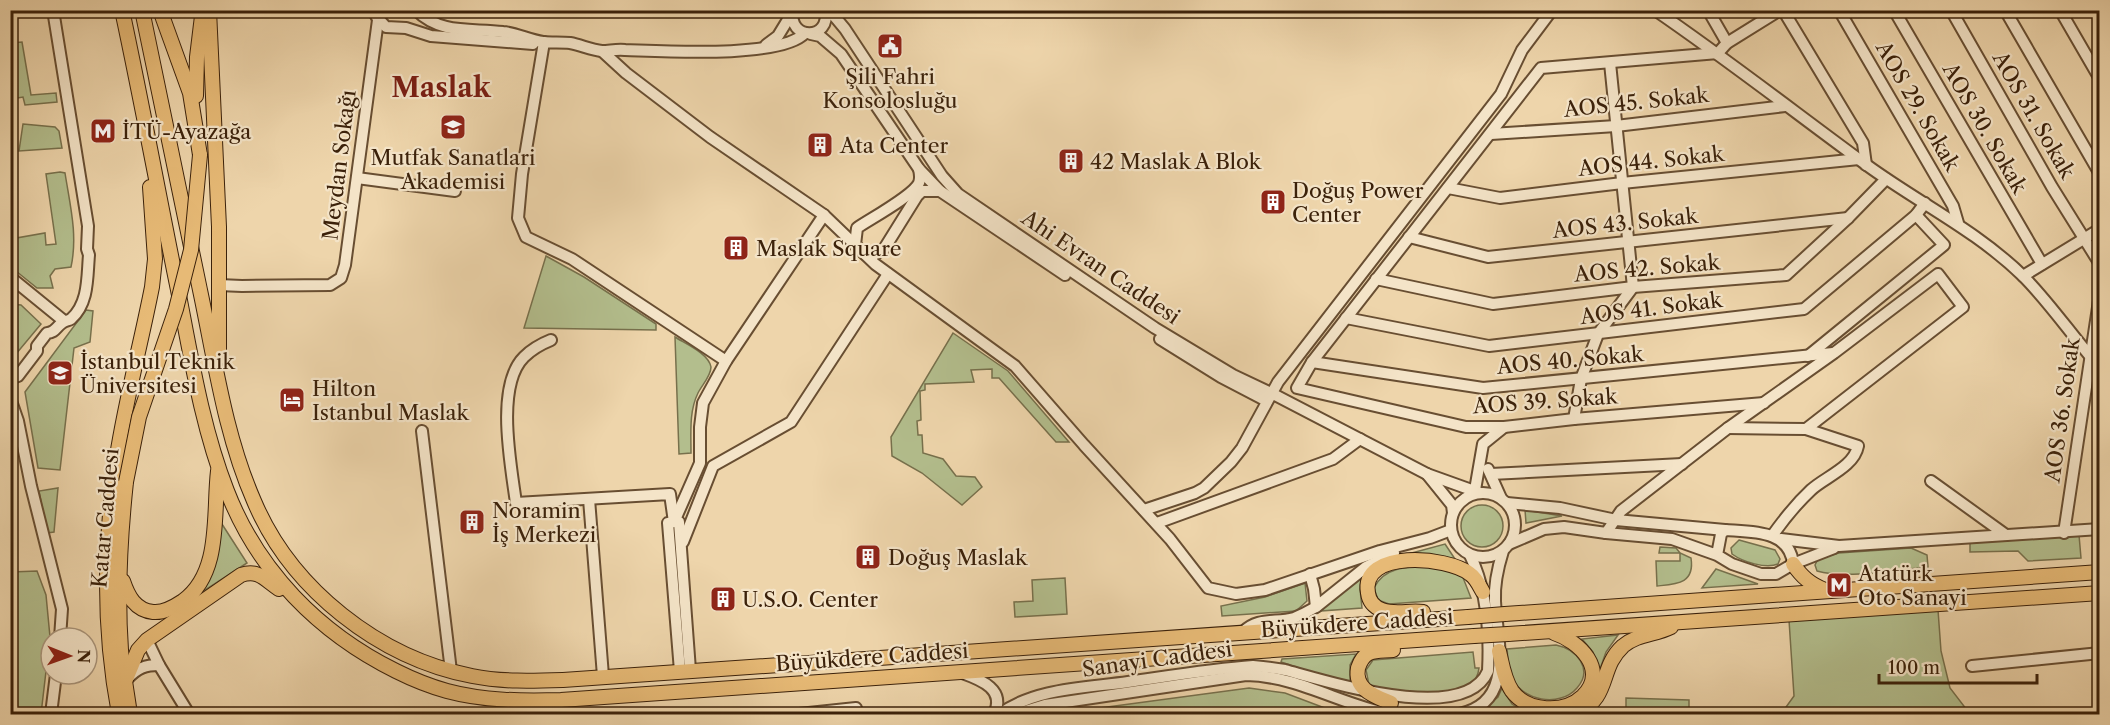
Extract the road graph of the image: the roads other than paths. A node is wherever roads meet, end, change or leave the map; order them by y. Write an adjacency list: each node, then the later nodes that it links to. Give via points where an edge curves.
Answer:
1 (53, 10): 65 (street, via 89,255 85,296 70,320)
2 (122, 10): 33 (main road, Büyükdere Caddesi)
3 (142, 10): 75 (main road, Büyükdere Caddesi)
4 (160, 10): 34 (main road, via 190,93)
5 (202, 10): 34 (main road, Katar Caddesi, via 195,82)
6 (209, 10): 61 (main road)
7 (411, 10): 21 (street)
8 (416, 10): 23 (street, via 440,27 504,32)
9 (826, 10): 22 (street, via 824,25); 76 (street, Ahi Evran Caddesi, via 845,29 942,177 958,194 1155,328)
10 (1552, 10): 76 (street, via 1522,50 1501,94)
11 (1655, 10): 27 (street)
12 (1708, 10): 24 (street)
13 (1781, 10): 24 (street); 35 (street, via 1863,143)
14 (1839, 10): 48 (street, AOS 29. Sokak, via 1953,206)
15 (1894, 10): 55 (street, AOS 30. Sokak)
16 (1951, 10): 51 (street, AOS 31. Sokak)
17 (2006, 10): 37 (street)
18 (2060, 10): 29 (street)
19 (793, 12): 22 (street, via 796,28); 25 (street, via 778,36)
20 (376, 14): 21 (street, via 386,27); 38 (street, Meydan Sokağı)
21 (400, 27): 23 (street, via 431,36)
22 (808, 33): 25 (street, via 787,43); 36 (street, Ahi Evran Caddesi, via 820,36 841,54)
23 (544, 42): 26 (street); 71 (street, via 522,174 518,218 526,237 572,259)
24 (1727, 43): 27 (street)
25 (761, 48): 26 (street, via 685,53)
26 (602, 51): 45 (street, via 710,137)
27 (1718, 53): 28 (street); 30 (street)
28 (1610, 63): 31 (street); 32 (street, via 1541,68)
29 (2100, 79)
30 (1785, 106): 31 (street, AOS 45. Sokak); 35 (street)
31 (1616, 126): 32 (street, AOS 45. Sokak); 40 (street)
32 (1491, 134): 41 (street)
33 (151, 155): 89 (main road, Büyükdere Caddesi, via 191,358); 144 (main road, Katar Caddesi, via 155,259 117,456 110,540 108,621)
34 (200, 155): 115 (main road, Katar Caddesi, bridge, via 191,250 176,309 139,417 126,482)
35 (1863, 162): 39 (street); 40 (street, AOS 44. Sokak)
36 (920, 169): 43 (street, Ahi Evran Caddesi); 53 (street, via 915,187 906,196 856,228)
37 (2100, 174)
38 (357, 178): 42 (street); 61 (street, Meydan Sokağı, via 341,278 330,285)
39 (1886, 178): 44 (street); 47 (street, AOS 42. Sokak)
40 (1622, 183): 41 (street, AOS 44. Sokak, via 1500,198); 52 (street)
41 (1448, 188): 50 (street)
42 (455, 191)
43 (939, 191): 54 (street, via 917,196 884,249 873,255); 76 (street, Ahi Evran Caddesi, via 1178,351 1221,377)
44 (1925, 203): 46 (street, AOS 41. Sokak); 48 (street)
45 (824, 215): 53 (street); 71 (street)
46 (1916, 215): 66 (street, AOS 41. Sokak, via 1804,309); 69 (street, via 1944,245)
47 (1848, 218): 52 (street, AOS 43. Sokak); 62 (street, AOS 42. Sokak, via 1786,275)
48 (1958, 224): 58 (street)
49 (2100, 229): 51 (street)
50 (1409, 237): 52 (street, AOS 43. Sokak, via 1488,257); 60 (street)
51 (2083, 239): 55 (street); 56 (street)
52 (1628, 243): 62 (street)
53 (855, 245): 54 (street)
54 (865, 254): 57 (street)
55 (2042, 264): 58 (street)
56 (2100, 264)
57 (888, 274): 96 (street, via 1015,366); 109 (street, via 791,422 713,466)
58 (2023, 276): 70 (street)
59 (10, 277): 65 (street)
60 (1376, 279): 62 (street, AOS 42. Sokak, via 1493,304); 64 (street)
61 (219, 285): 75 (main road)
62 (1633, 286): 66 (street)
63 (2100, 294): 70 (street, AOS 36. Sokak)
64 (1346, 318): 66 (street, AOS 41. Sokak, via 1489,346); 72 (street)
65 (64, 321): 73 (street, via 53,333 47,333 18,376)
66 (1598, 334): 74 (street)
67 (551, 340): 94 (street, via 522,358 510,382 506,422 516,502)
68 (1834, 353): 69 (street, AOS 40. Sokak); 78 (street); 83 (street, via 1938,274 1963,307)
69 (1809, 356): 74 (street, AOS 40. Sokak)
70 (2090, 356): 105 (street, AOS 36. Sokak)
71 (726, 362): 99 (street, via 703,403 699,463)
72 (1312, 362): 74 (street, AOS 40. Sokak, via 1483,388); 80 (street, AOS 39. Sokak, via 1297,388)
73 (10, 379)
74 (1581, 379): 79 (street)
75 (218, 380): 136 (main road, Büyükdere Caddesi, via 254,502 293,566 353,623 398,650)
76 (1269, 397): 85 (street, Ahi Evran Caddesi); 96 (street, via 1242,448 1203,488)
77 (10, 398): 127 (street, via 62,609)
78 (1764, 403): 79 (street, AOS 39. Sokak); 82 (street)
79 (1574, 419): 81 (street, AOS 39. Sokak)
80 (1466, 427): 81 (street, AOS 39. Sokak); 86 (street)
81 (1504, 427): 86 (street)
82 (1728, 428): 83 (street); 88 (street)
83 (1806, 429): 107 (street, via 1858,446 1841,469 1812,489 1787,515)
84 (422, 431): 136 (street)
85 (1360, 439): 90 (street, Ahi Evran Caddesi); 100 (street, via 1333,459)
86 (1483, 444): 87 (street)
87 (1482, 458): 91 (street); 93 (street)
88 (1682, 464): 91 (street); 98 (street)
89 (218, 466): 115 (main road, via 211,554 199,583 186,598 165,611 139,607 132,602); 123 (main road, Büyükdere Caddesi, via 259,553)
90 (1427, 474): 93 (street, Ahi Evran Caddesi); 97 (street, Ahi Evran Caddesi, via 1448,499)
91 (1491, 474): 95 (street)
92 (1931, 481): 106 (street)
93 (1478, 491): 95 (street); 97 (street, via 1464,499)
94 (589, 499): 99 (street, via 670,494); 139 (street)
95 (1504, 501): 98 (street); 111 (street, via 1512,510 1515,528)
96 (1144, 510): 100 (street)
97 (1453, 513): 102 (street)
98 (1616, 519): 103 (street); 104 (street)
99 (674, 522): 109 (street, via 679,522); 137 (street, via 668,523)
100 (1156, 523): 117 (street, via 1208,588 1236,594 1265,590)
101 (2100, 529): 105 (street)
102 (1451, 530): 108 (street); 112 (street, via 1457,545)
103 (1725, 530): 107 (street); 113 (street)
104 (1606, 533): 111 (street, via 1564,527 1544,529); 113 (street, via 1672,539)
105 (2064, 533): 106 (street)
106 (2006, 535): 110 (street)
107 (1776, 538): 110 (street); 114 (street, via 1789,550)
108 (1413, 544): 117 (street); 124 (street, via 1366,567)
109 (681, 545): 137 (street)
110 (1839, 546): 114 (street)
111 (1506, 548): 112 (street, via 1487,558); 132 (street, via 1496,578)
112 (1470, 555): 120 (street)
113 (1718, 555): 114 (street, via 1761,574 1776,574)
114 (1793, 564): 119 (main road, via 1803,578)
115 (120, 571): 140 (main road, Katar Caddesi)
116 (2100, 572): 119 (main road, Büyükdere Caddesi)
117 (1310, 574): 124 (street)
118 (2100, 588): 121 (main road)
119 (1827, 590): 125 (main road, Büyükdere Caddesi, bridge)
120 (1483, 592): 125 (main road, via 1471,575 1441,561 1407,560 1385,566 1370,577 1368,596 1376,607 1390,612 1419,611); 142 (street, via 1489,660 1479,691 1472,698 1447,705)
121 (2085, 593): 122 (main road, Büyükdere Caddesi); 126 (main road, Büyükdere Caddesi)
122 (2100, 593)
123 (295, 598): 131 (main road, via 263,576 241,575); 138 (main road, Büyükdere Caddesi, via 342,640 374,661 446,691 490,699 565,700)
124 (1316, 607): 128 (street, via 1293,618 1252,624)
125 (1442, 618): 128 (main road, Büyükdere Caddesi)
126 (1684, 622): 129 (main road, Büyükdere Caddesi); 153 (main road, via 1625,645 1611,662 1595,701)
127 (61, 626)
128 (1243, 632): 137 (main road, Büyükdere Caddesi)
129 (1537, 632): 130 (main road, Büyükdere Caddesi, bridge); 132 (main road, via 1568,638 1581,647 1589,660 1591,681 1578,699 1558,708 1523,702 1507,682)
130 (1420, 639): 138 (main road, Büyükdere Caddesi); 142 (main road, via 1399,649 1369,653 1359,664 1360,685)
131 (147, 640): 134 (street); 140 (main road, via 138,650)
132 (1499, 651): 152 (street, via 1494,691 1481,705)
133 (2100, 653): 135 (street)
134 (159, 664): 140 (street, via 137,669); 146 (street)
135 (1972, 666)
136 (451, 671): 139 (main road, Büyükdere Caddesi, via 509,681)
137 (685, 671): 139 (main road, Büyükdere Caddesi)
138 (958, 672): 149 (street, via 992,688 997,701)
139 (603, 676)
140 (125, 681): 145 (main road, Katar Caddesi)
141 (55, 686): 143 (street)
142 (1390, 709): 150 (street, Sanayi Caddesi, via 1282,669 1253,666 1055,693 1021,701); 151 (street, Sanayi Caddesi, via 1291,681 1246,675 1045,705)
143 (51, 714)
144 (119, 714)
145 (130, 714)
146 (189, 714)
147 (799, 714): 148 (street, via 856,708)
148 (857, 714)
149 (994, 714)
150 (1000, 714)
151 (1016, 714)
152 (1459, 714)
153 (1576, 714)

